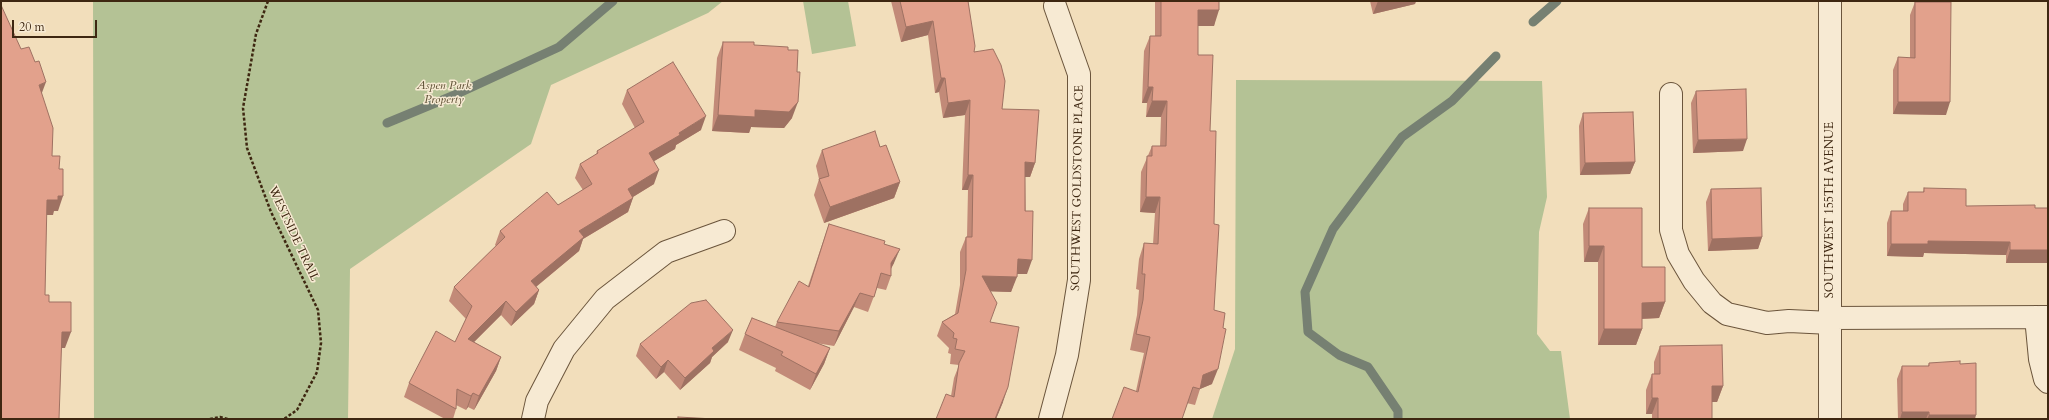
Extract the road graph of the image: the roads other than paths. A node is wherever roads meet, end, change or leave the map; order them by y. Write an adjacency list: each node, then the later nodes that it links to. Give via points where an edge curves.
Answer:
1 (1830, 1): 6 (street, SOUTHWEST 155TH AVENUE)
2 (1055, 6): 9 (street, SOUTHWEST GOLDSTONE PLACE, via 1079,74 1079,280 1067,355)
3 (1671, 94): 6 (street, via 1671,230 1678,254 1694,281 1712,303 1727,314 1767,322)
4 (724, 231): 8 (street, via 666,252 605,299 564,349 538,401)
5 (2042, 317): 6 (street); 7 (street, via 2040,359)
6 (1831, 321): 10 (street, SOUTHWEST 155TH AVENUE)
7 (2048, 382)
8 (533, 419)
9 (1050, 419)
10 (1830, 419)

